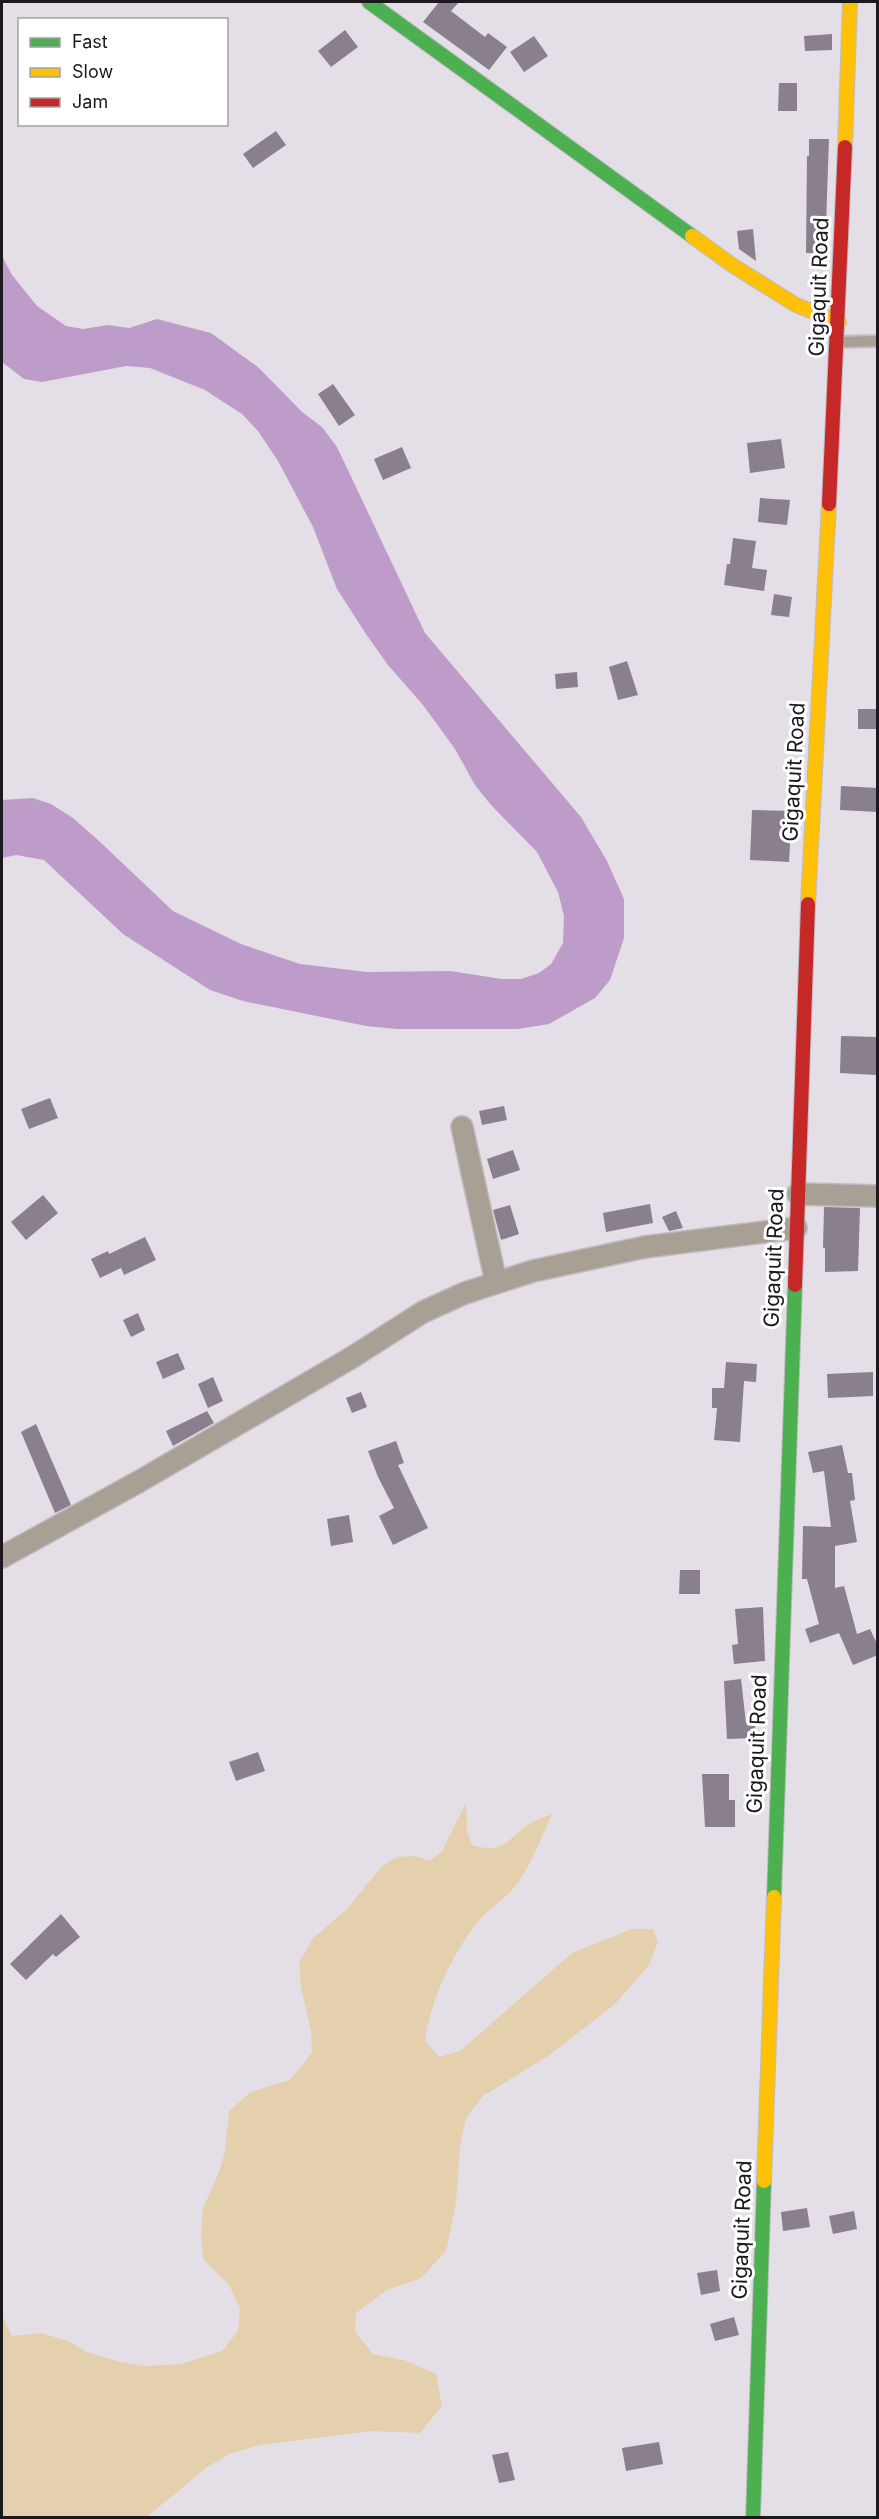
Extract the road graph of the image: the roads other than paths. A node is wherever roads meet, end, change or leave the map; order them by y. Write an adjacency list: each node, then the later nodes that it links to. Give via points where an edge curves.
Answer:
1 (369, 2): 3 (main road, via 732,265 796,305)
2 (850, 2): 3 (main road, Gigaquit Road)
3 (839, 322): 5 (main road, Gigaquit Road)
4 (878, 341): 5 (lane)
5 (838, 342): 7 (main road, Gigaquit Road, via 809,878)
6 (462, 1127): 10 (street)
7 (798, 1194): 8 (street); 9 (main road, Gigaquit Road)
8 (878, 1196)
9 (796, 1228): 10 (street, via 645,1247); 12 (main road, Gigaquit Road)
10 (496, 1282): 11 (street, via 423,1312 141,1481)
11 (2, 1557)
12 (753, 2517)

